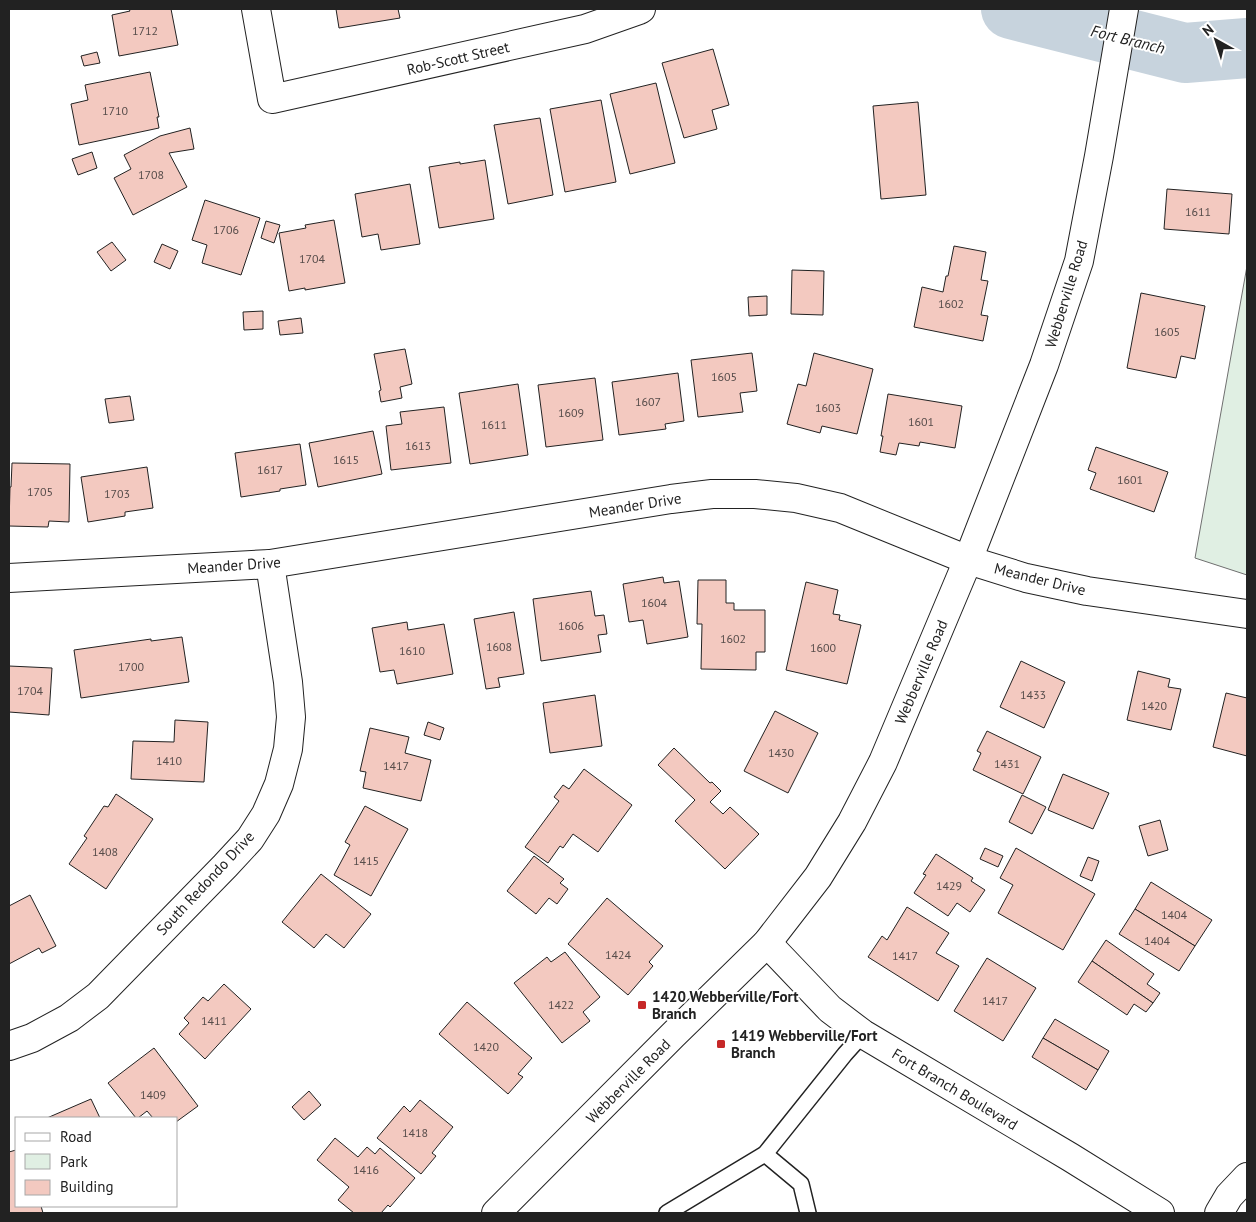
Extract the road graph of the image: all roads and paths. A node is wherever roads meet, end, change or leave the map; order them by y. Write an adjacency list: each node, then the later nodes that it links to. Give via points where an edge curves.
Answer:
1 (256, 9): 2 (street, Rob-Scott Street, via 272,99 585,29)
2 (641, 9)
3 (1124, 9): 4 (street, Webberville Road, via 1079,261 1044,365)
4 (968, 560): 5 (street, Meander Drive, via 840,508 796,498 712,494); 7 (street, Meander Drive, via 1026,578 1087,591); 8 (street, Webberville Road, via 883,762 856,814 818,876)
5 (270, 564): 6 (street, Meander Drive); 10 (street, South Redondo Drive, via 291,717 288,749 279,784 266,814 250,839 98,996 69,1018)
6 (9, 578)
7 (1247, 614)
8 (767, 943): 9 (street, Fort Branch Boulevard, via 830,1009); 13 (street, Webberville Road)
9 (863, 1034): 11 (lane); 16 (street, Fort Branch Boulevard)
10 (9, 1046)
11 (765, 1154): 14 (lane); 15 (lane, via 801,1184)
12 (1247, 1177): 17 (street, via 1229,1196)
13 (496, 1213)
14 (667, 1213)
15 (808, 1213)
16 (1160, 1213)
17 (1219, 1213)

